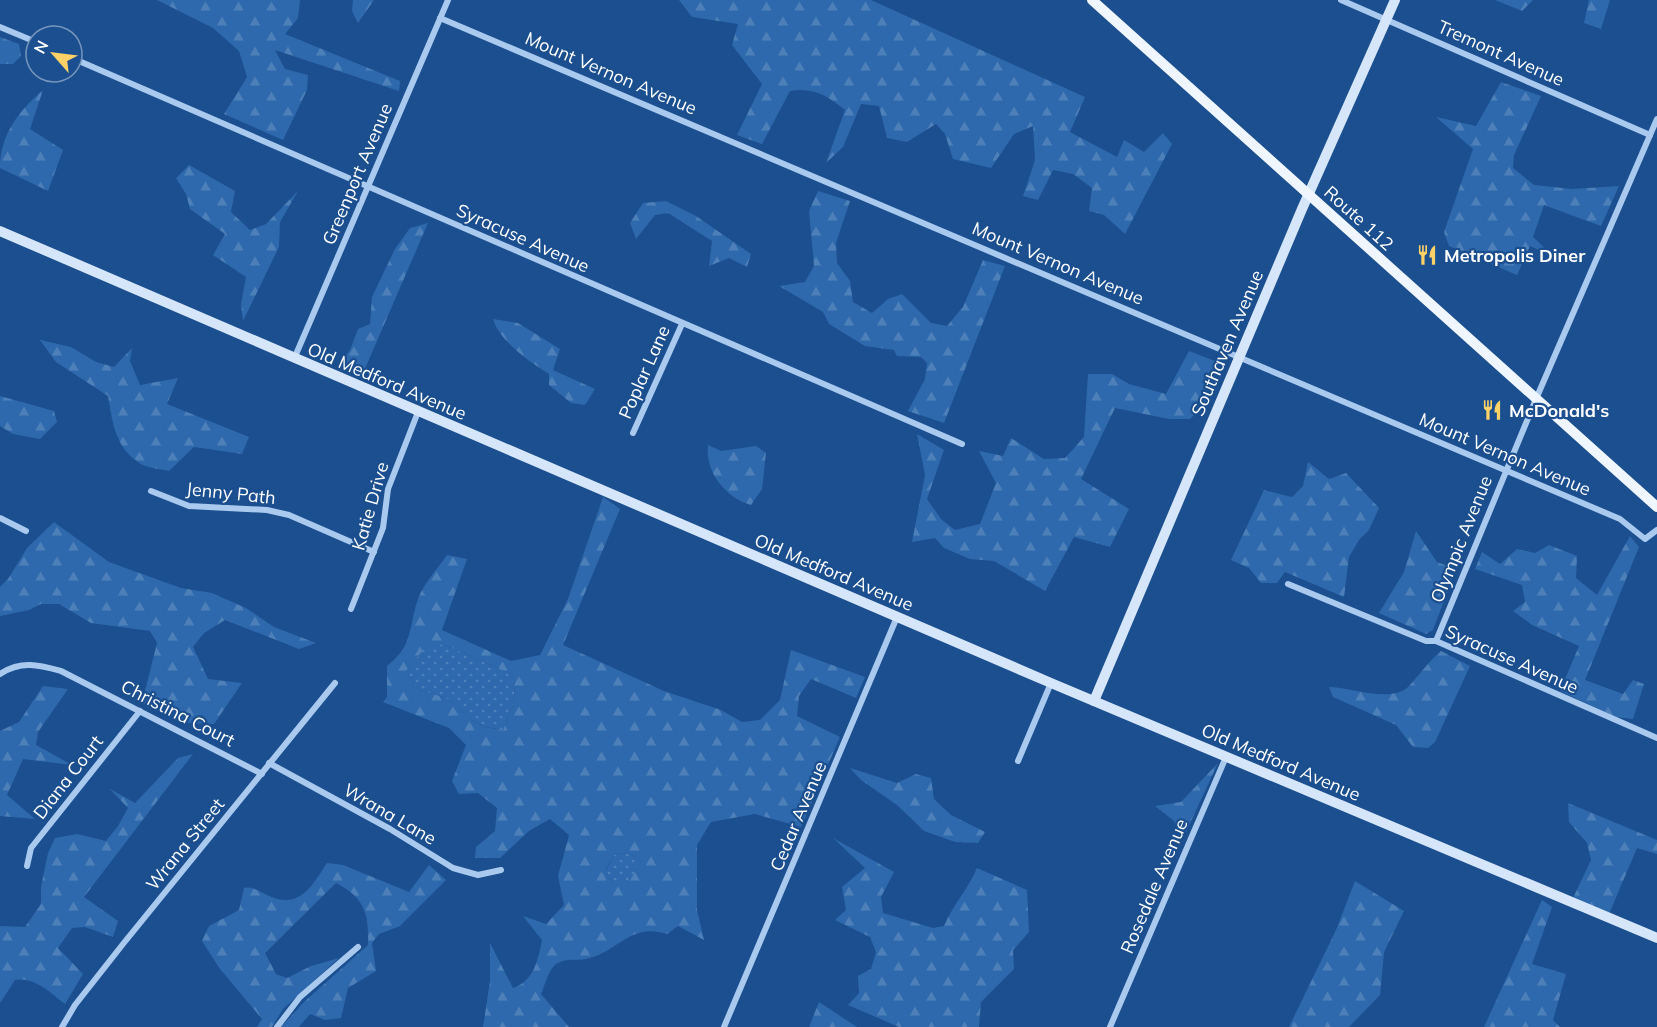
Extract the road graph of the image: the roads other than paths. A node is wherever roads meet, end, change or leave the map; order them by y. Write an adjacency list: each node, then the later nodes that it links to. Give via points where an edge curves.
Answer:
1 (448, 0): 5 (street, Greenport Avenue)
2 (1092, 0): 13 (main road, Route 112)
3 (1341, 0): 6 (street, Tremont Avenue)
4 (1395, 0): 6 (street, Southaven Avenue)
5 (440, 18): 12 (street, Greenport Avenue); 16 (street, Mount Vernon Avenue)
6 (1386, 19): 11 (street, Tremont Avenue); 13 (street, Southaven Avenue)
7 (0, 27): 8 (street)
8 (24, 37)
9 (84, 63): 12 (street, Syracuse Avenue)
10 (1657, 119): 11 (street, Olympic Avenue)
11 (1650, 135): 18 (street, Olympic Avenue)
12 (368, 187): 15 (street, Syracuse Avenue); 17 (street, Greenport Avenue)
13 (1309, 195): 16 (street, Southaven Avenue); 18 (main road, Route 112)
14 (0, 231): 17 (street, Old Medford Avenue)
15 (682, 324): 20 (street, Poplar Lane); 21 (street, Syracuse Avenue)
16 (1240, 357): 22 (street, Mount Vernon Avenue); 36 (street, Southaven Avenue)
17 (294, 360): 19 (street, Old Medford Avenue)
18 (1536, 399): 22 (street, Olympic Avenue); 24 (main road, Route 112)
19 (418, 412): 28 (street, Katie Drive, via 388,489 387,513); 31 (street, Old Medford Avenue)
20 (633, 434)
21 (962, 444)
22 (1506, 471): 27 (street, Mount Vernon Avenue, via 1620,519 1645,539); 32 (street, Olympic Avenue)
23 (151, 491): 28 (street, Jenny Path, via 189,506 267,510 289,515)
24 (1657, 507)
25 (0, 518): 26 (street)
26 (26, 531)
27 (1657, 531)
28 (374, 552): 30 (street, Katie Drive)
29 (1288, 584): 32 (street, Syracuse Avenue, via 1426,641)
30 (351, 609)
31 (897, 617): 35 (street, Old Medford Avenue); 49 (street, Cedar Avenue)
32 (1436, 641): 38 (street, Syracuse Avenue)
33 (0, 674): 37 (street, Christina Court, via 30,664 61,671)
34 (335, 683): 41 (street, Wrana Street)
35 (1051, 683): 36 (street, Old Medford Avenue); 40 (street)
36 (1094, 701): 39 (street, Old Medford Avenue)
37 (140, 711): 42 (street, Christina Court); 43 (street, Diana Court, via 31,848)
38 (1657, 738)
39 (1226, 757): 45 (street, Old Medford Avenue); 50 (street, Rosedale Avenue)
40 (1018, 761)
41 (269, 763): 42 (street, Wrana Street); 44 (street, Wrana Lane, via 453,868 478,875)
42 (262, 774): 47 (street, Wrana Street, via 88,987)
43 (27, 866)
44 (501, 870)
45 (1657, 938)
46 (358, 947): 48 (street, via 300,997)
47 (62, 1027)
48 (276, 1027)
49 (724, 1027)
50 (1110, 1027)

